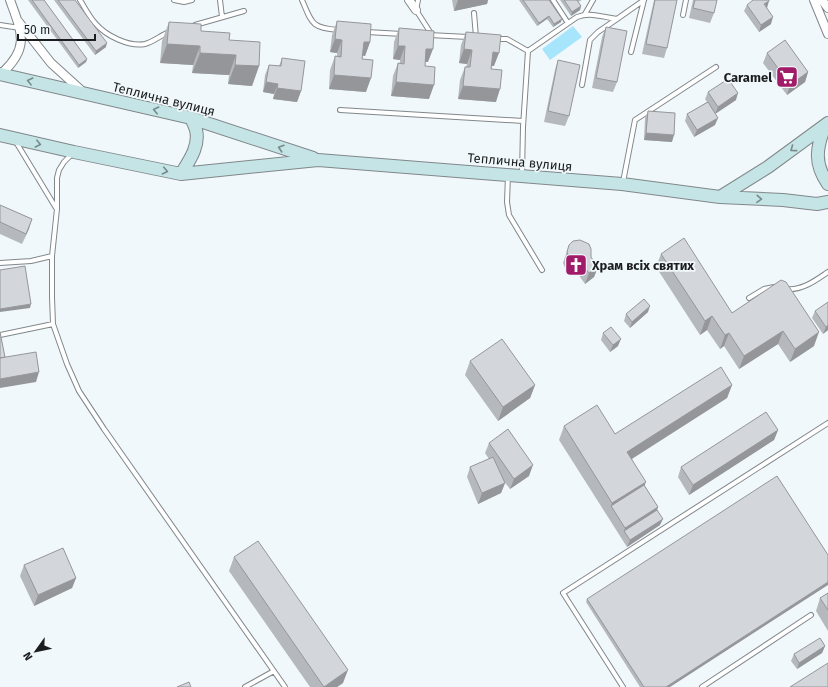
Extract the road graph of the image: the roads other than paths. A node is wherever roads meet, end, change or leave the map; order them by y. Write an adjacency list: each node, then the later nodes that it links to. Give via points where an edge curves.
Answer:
1 (10, 0): 24 (street)
2 (80, 0): 28 (lane, via 95,24 107,33 136,45 147,43)
3 (174, 0): 4 (lane)
4 (192, 0)
5 (220, 0): 21 (lane)
6 (302, 0): 27 (lane, via 317,26)
7 (409, 0): 16 (street)
8 (418, 0): 16 (lane)
9 (553, 0): 23 (lane)
10 (593, 0): 19 (lane)
11 (644, 0): 22 (lane); 38 (lane)
12 (686, 0): 20 (lane)
13 (814, 0): 31 (street)
14 (822, 0): 15 (street)
15 (828, 8)
16 (416, 10): 33 (lane)
17 (244, 11): 21 (lane)
18 (474, 13): 34 (lane)
19 (585, 14): 22 (lane); 23 (lane)
20 (683, 16)
21 (222, 17): 26 (lane)
22 (617, 20): 41 (lane, via 590,40)
23 (568, 23): 37 (lane)
24 (19, 24): 25 (lane); 40 (street, via 21,42 17,56); 42 (street, via 51,63)
25 (0, 26)
26 (187, 27)
27 (344, 30)
28 (173, 31)
29 (359, 31): 30 (lane)
30 (404, 34)
31 (828, 34)
32 (425, 35): 33 (lane)
33 (432, 36): 34 (lane)
34 (476, 38): 35 (lane)
35 (484, 38)
36 (492, 38): 37 (lane, via 507,39)
37 (528, 50): 45 (lane)
38 (631, 52)
39 (716, 67): 54 (lane, via 635,120)
40 (0, 74): 42 (main road, Теплична вулиця, one-way to 40)
41 (582, 85)
42 (86, 95): 44 (main road, Теплична вулиця, one-way to 42)
43 (340, 110): 45 (lane)
44 (191, 118): 50 (main road, Теплична вулиця, one-way to 44); 51 (main road, via 196,131 196,146)
45 (524, 121): 53 (lane)
46 (827, 125): 55 (main road, via 819,142 818,159 822,176); 56 (main road, one-way to 56)
47 (0, 135): 48 (main road, Теплична вулиця)
48 (14, 139): 49 (main road, Теплична вулиця, one-way to 49); 58 (lane)
49 (74, 152): 51 (main road, Теплична вулиця, one-way to 51); 58 (lane, via 59,170)
50 (318, 160): 51 (main road, Теплична вулиця); 52 (main road, Теплична вулиця)
51 (181, 174)
52 (508, 175): 53 (main road, Теплична вулиця); 61 (lane, via 507,202 510,217)
53 (522, 176): 54 (main road, Теплична вулиця)
54 (622, 184): 56 (main road, Теплична вулиця)
55 (828, 184)
56 (720, 197): 57 (main road, Теплична вулиця, one-way to 57, via 817,204)
57 (828, 202)
58 (57, 209): 59 (lane)
59 (52, 256): 60 (lane, via 31,261); 64 (lane)
60 (0, 263)
61 (542, 270)
62 (828, 272): 63 (lane, via 805,286 792,290 774,287 764,289)
63 (749, 298)
64 (53, 324): 65 (lane); 68 (lane, via 79,391)
65 (0, 335)
66 (828, 423): 71 (lane, via 563,594)
67 (811, 615): 72 (lane)
68 (274, 671): 69 (lane); 70 (lane)
69 (245, 687)
70 (285, 687)
71 (623, 687)
72 (702, 687)

